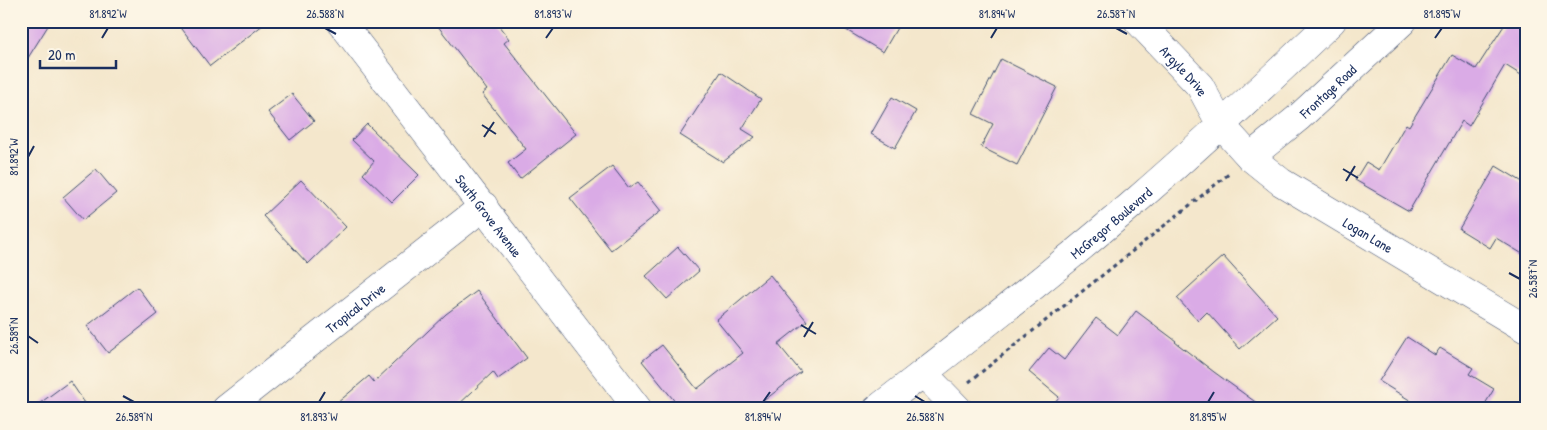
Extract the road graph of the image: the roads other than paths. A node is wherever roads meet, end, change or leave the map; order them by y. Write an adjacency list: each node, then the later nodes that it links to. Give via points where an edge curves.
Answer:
1 (340, 21): 7 (street, South Grove Avenue)
2 (1138, 21): 5 (street, Argyle Drive, via 1200,86)
3 (1332, 21): 5 (street, McGregor Boulevard)
4 (1403, 21): 6 (street, Frontage Road, via 1298,118)
5 (1221, 125): 6 (street, Logan Lane); 9 (street, McGregor Boulevard, via 1076,251)
6 (1250, 157): 8 (street, Logan Lane, via 1281,182)
7 (484, 206): 11 (street, Tropical Drive); 12 (street, South Grove Avenue)
8 (1526, 329)
9 (923, 372): 10 (street); 13 (street, McGregor Boulevard)
10 (952, 404)
11 (226, 409)
12 (638, 409)
13 (877, 409)

